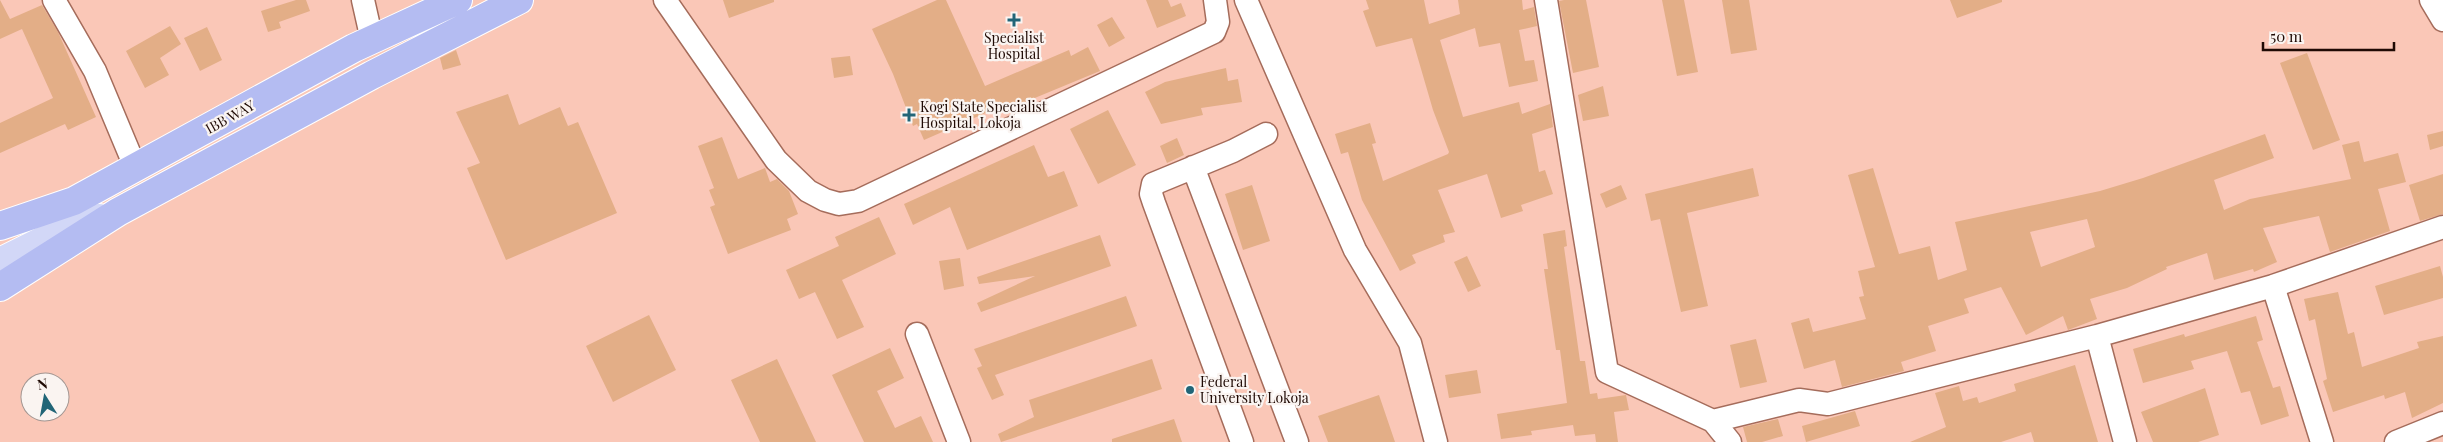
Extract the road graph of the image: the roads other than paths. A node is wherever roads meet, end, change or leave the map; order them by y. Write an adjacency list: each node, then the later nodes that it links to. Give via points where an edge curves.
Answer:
1 (54, 0): 14 (street, via 95,71)
2 (363, 0): 11 (street)
3 (519, 0): 16 (highway)
4 (664, 0): 5 (street, via 776,160 808,191 839,204 858,201 1214,32 1218,22)
5 (1215, 0)
6 (1246, 0): 30 (street, via 1355,250 1410,342)
7 (1546, 0): 25 (street, via 1607,372)
8 (2431, 0): 10 (street)
9 (454, 1): 11 (highway, IBB WAY)
10 (2443, 20)
11 (372, 40): 14 (highway, IBB WAY)
12 (1266, 134): 13 (street)
13 (1193, 167): 28 (street, via 1153,184 1151,194); 29 (street)
14 (136, 169): 15 (highway, IBB WAY)
15 (74, 201): 17 (highway, IBB WAY); 19 (main road)
16 (118, 212): 20 (main road, via 60,232); 22 (highway)
17 (0, 226)
18 (2443, 226): 21 (street)
19 (0, 239)
20 (0, 262)
21 (2273, 286): 24 (street); 33 (street)
22 (0, 287)
23 (917, 334): 27 (street)
24 (2097, 336): 25 (street, via 1828,404 1799,400); 32 (street)
25 (1713, 421): 31 (street)
26 (2443, 423): 34 (street)
27 (959, 442)
28 (1242, 442)
29 (1297, 442)
30 (1436, 442)
31 (1730, 442)
32 (2125, 442)
33 (2322, 442)
34 (2396, 442)

